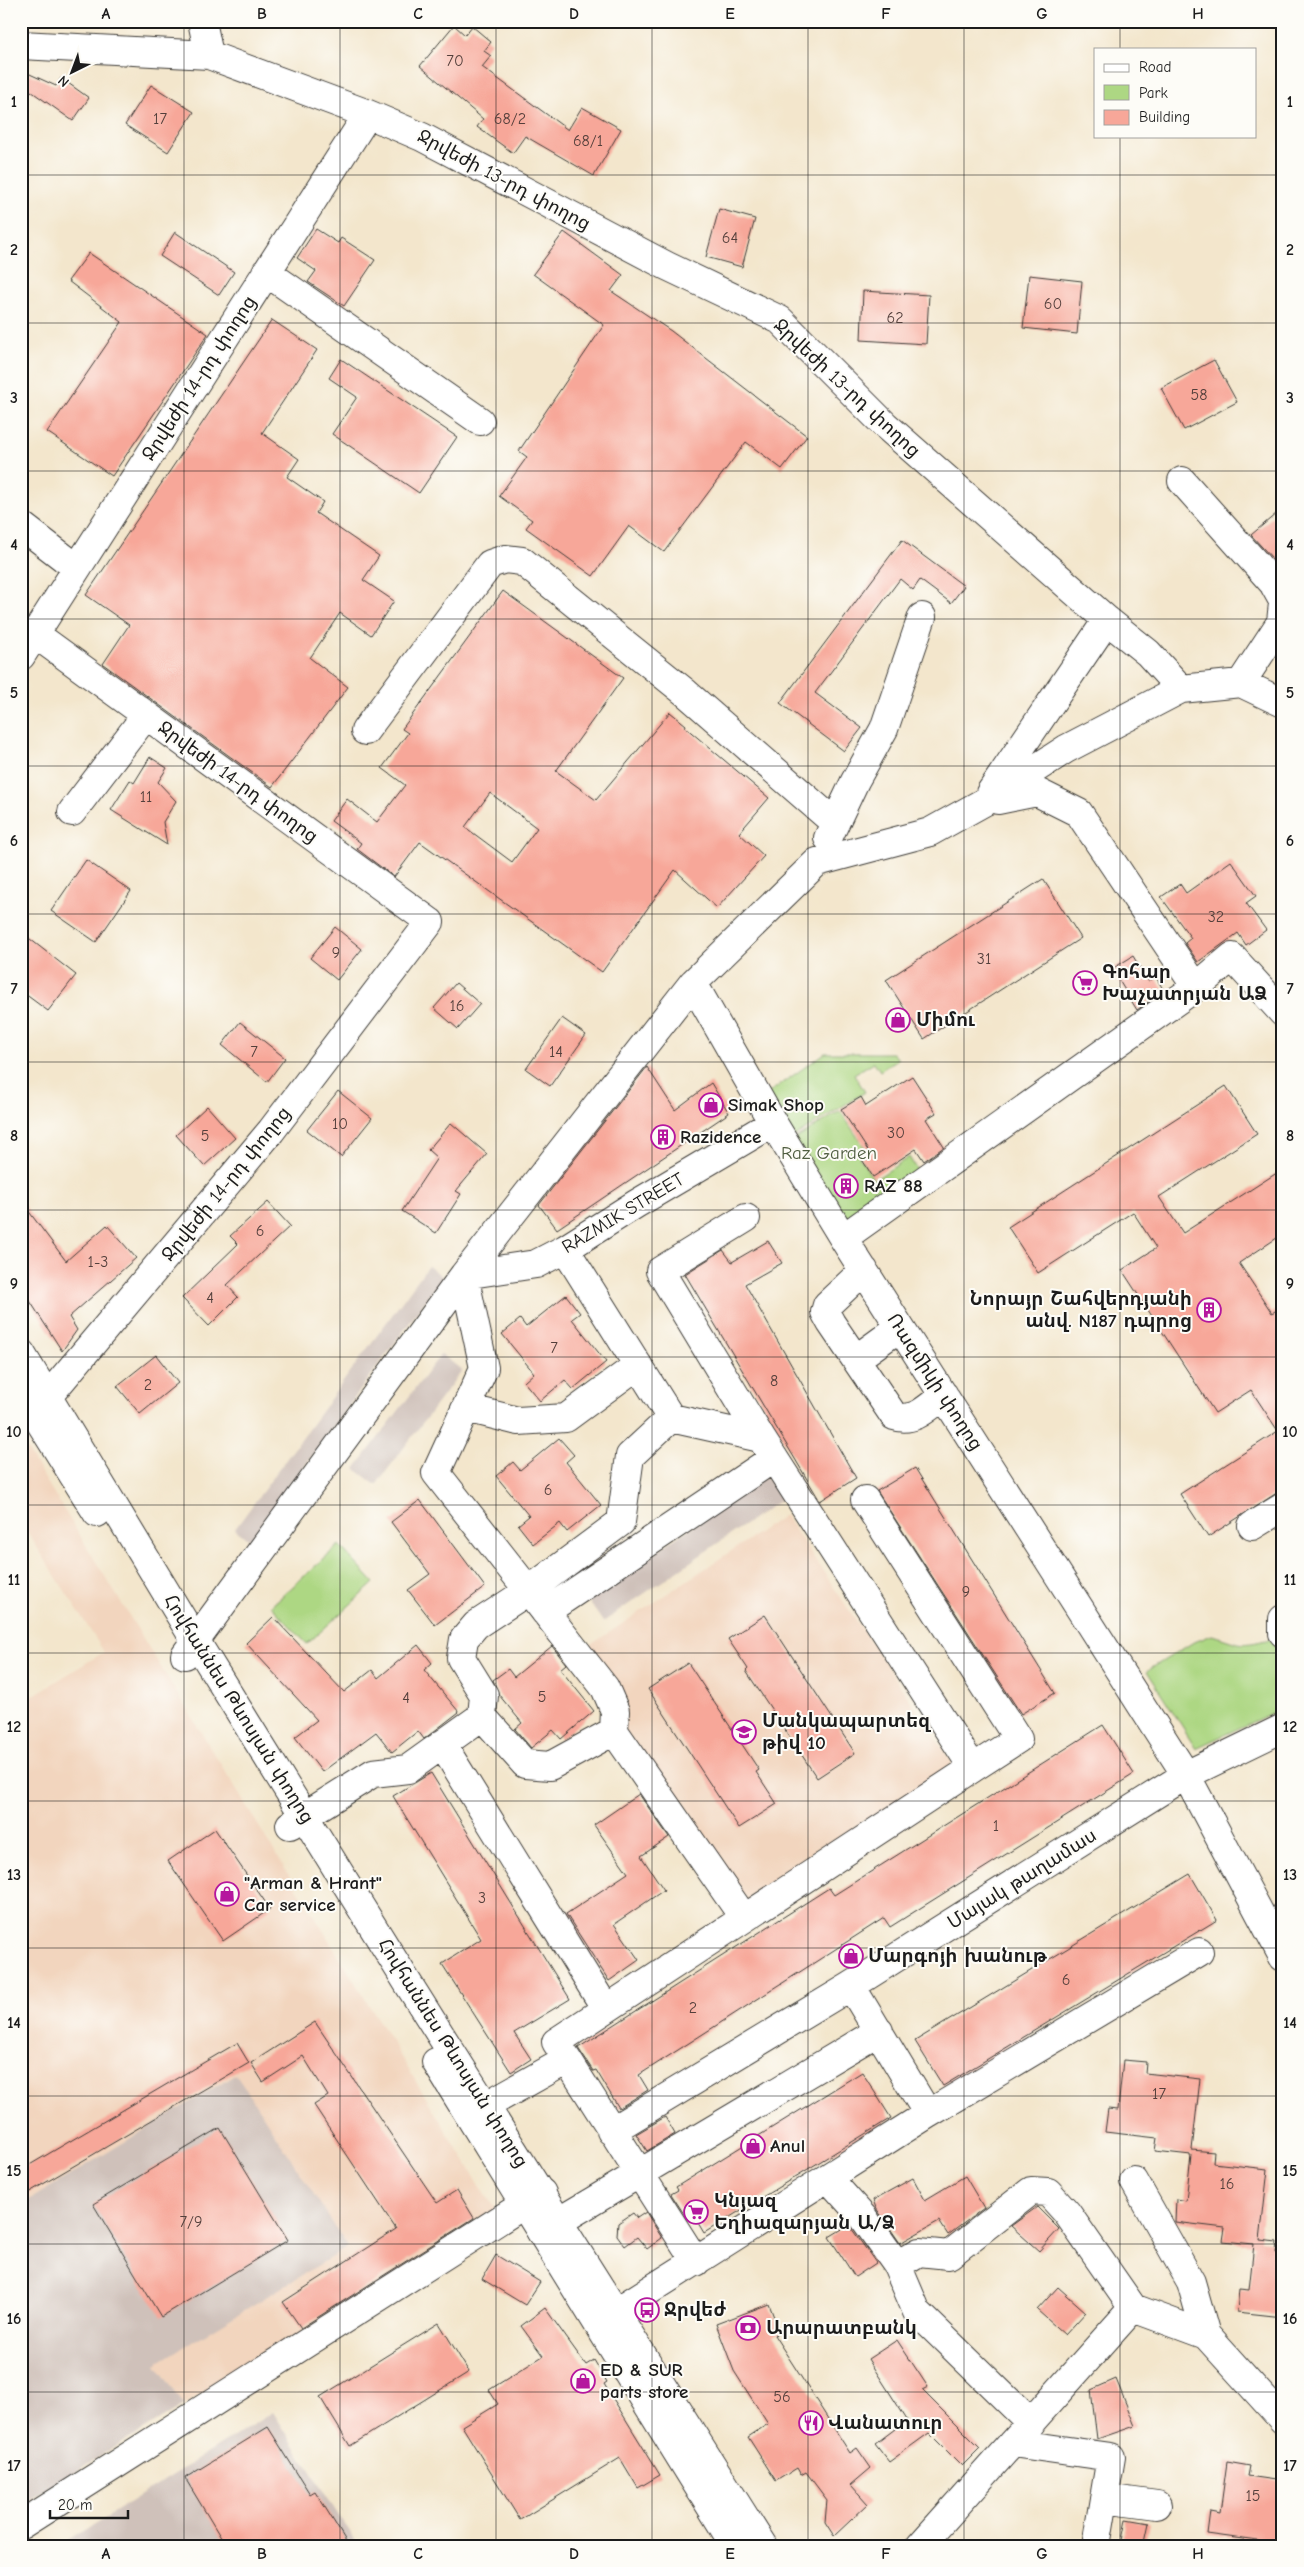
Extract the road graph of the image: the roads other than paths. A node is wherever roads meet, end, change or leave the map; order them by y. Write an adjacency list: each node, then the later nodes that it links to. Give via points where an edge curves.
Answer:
1 (202, 21): 3 (street)
2 (21, 45): 3 (street, Ջրվեժի 13-րդ փողոց)
3 (209, 55): 4 (street, Ջրվեժի 13-րդ փողոց)
4 (368, 114): 5 (street, Ջրվեժի 14-րդ փողոց); 12 (street, Ջրվեժի 13-րդ փողոց, via 422,137 667,266 780,320 885,425)
5 (266, 272): 6 (street); 9 (street, Ջրվեժի 14-րդ փողոց)
6 (480, 421)
7 (1182, 481): 10 (street, via 1273,583)
8 (21, 525): 9 (street)
9 (77, 568): 13 (street, Ջրվեժի 14-րդ փողոց)
10 (1283, 602): 14 (street, via 1281,622)
11 (922, 617): 21 (street, via 884,729 854,781)
12 (1106, 620): 15 (street, Ջրվեժի 13-րդ փողոց, via 1148,653); 19 (street)
13 (28, 645): 17 (street, Ջրվեժի 14-րդ փողոց)
14 (1241, 683): 15 (street); 16 (street)
15 (1181, 689): 19 (street, via 1066,749)
16 (1283, 703)
17 (146, 715): 20 (street); 37 (street, Ջրվեժի 14-րդ փողոց, via 430,922 271,1131)
18 (365, 731): 21 (street, via 490,564 505,559 522,561 686,692)
19 (984, 802): 22 (street, via 930,832); 24 (street, via 1037,792 1079,813)
20 (72, 812)
21 (835, 823): 22 (street)
22 (817, 862): 23 (street)
23 (693, 983): 26 (street, Ռազմիկի փողոց); 31 (street)
24 (1196, 986): 25 (street, via 1232,957); 28 (street)
25 (1283, 1013)
26 (773, 1124): 28 (street, Ռազմիկի փողոց); 29 (street, RAZMIK STREET)
27 (746, 1218): 40 (street, via 660,1271)
28 (843, 1238): 30 (street, Ռազմիկի փողոց)
29 (566, 1249): 31 (street, RAZMIK STREET, via 536,1264); 35 (street)
30 (864, 1270): 32 (street, Ռազմիկի փողոց); 34 (street, via 827,1305 825,1312)
31 (464, 1275): 38 (street, via 484,1368); 48 (street)
32 (900, 1326): 34 (street); 36 (street, Ռազմիկի փողոց)
33 (21, 1353): 37 (street, Հովհաննես Թևոսյան փողոց)
34 (856, 1359): 36 (street, via 894,1416 913,1418)
35 (638, 1365): 38 (street, via 566,1418 518,1421); 39 (street)
36 (944, 1396): 54 (street, Ռազմիկի փողոց)
37 (35, 1401): 48 (street, Հովհաննես Թևոսյան փողոց)
38 (466, 1408): 44 (street, via 436,1473)
39 (671, 1418): 40 (street); 44 (street, via 630,1456 621,1522)
40 (768, 1448): 45 (street); 53 (street)
41 (865, 1500): 53 (street, via 1018,1739)
42 (1283, 1507): 43 (street)
43 (1252, 1526)
44 (528, 1591): 45 (street); 49 (street, via 476,1625 464,1639 461,1658 484,1695)
45 (545, 1612): 50 (street, via 605,1688 615,1711)
46 (1283, 1619): 47 (street)
47 (1283, 1633)
48 (190, 1648): 55 (street, Հովհաննես Թևոսյան փողոց)
49 (482, 1716): 50 (street, via 524,1764 550,1766); 52 (street)
50 (614, 1731): 56 (street)
51 (1280, 1737): 54 (street, Մայակ թաղամաս)
52 (442, 1744): 55 (street, via 408,1769 373,1773); 60 (street)
53 (973, 1768): 56 (street)
54 (1186, 1775): 58 (street, Ռազմիկի փողոց); 59 (street, Մայակ թաղամաս)
55 (298, 1820): 63 (street, Հովհաննես Թևոսյան փողոց)
56 (744, 1918): 60 (street)
57 (1199, 1952): 64 (street)
58 (1283, 1956)
59 (851, 1986): 61 (street); 65 (street, Մայակ թաղամաս)
60 (606, 2009): 62 (street, via 556,2042)
61 (878, 2030): 64 (street); 66 (street)
62 (568, 2060): 63 (street); 65 (street)
63 (478, 2110): 69 (street, Հովհաննես Թևոսյան փողոց)
64 (928, 2114): 67 (street)
65 (611, 2131): 66 (street)
66 (641, 2173): 70 (street); 71 (street)
67 (828, 2178): 71 (street); 72 (street, via 863,2216)
68 (1134, 2181): 75 (street, via 1191,2282)
69 (533, 2198): 70 (street, Հովհաննես Թևոսյան փողոց); 81 (street)
70 (550, 2226): 74 (street, Հովհաննես Թևոսյան փողոց)
71 (696, 2262): 74 (street)
72 (897, 2265): 73 (street, via 919,2252 949,2254 1030,2190 1048,2192 1067,2213); 77 (street, via 917,2312)
73 (1133, 2308): 75 (street); 77 (street)
74 (607, 2317): 83 (street, Հովհաննես Թևոսյան փողոց); 84 (street, Հովհաննես Թևոսյան փողոց)
75 (1206, 2335): 76 (street)
76 (1283, 2420)
77 (1030, 2423): 78 (street)
78 (1012, 2443): 79 (street, via 1111,2457); 85 (street)
79 (1104, 2498): 80 (street); 82 (street)
80 (1157, 2505)
81 (21, 2525)
82 (1097, 2540)
83 (735, 2546)
84 (763, 2546)
85 (920, 2546)

